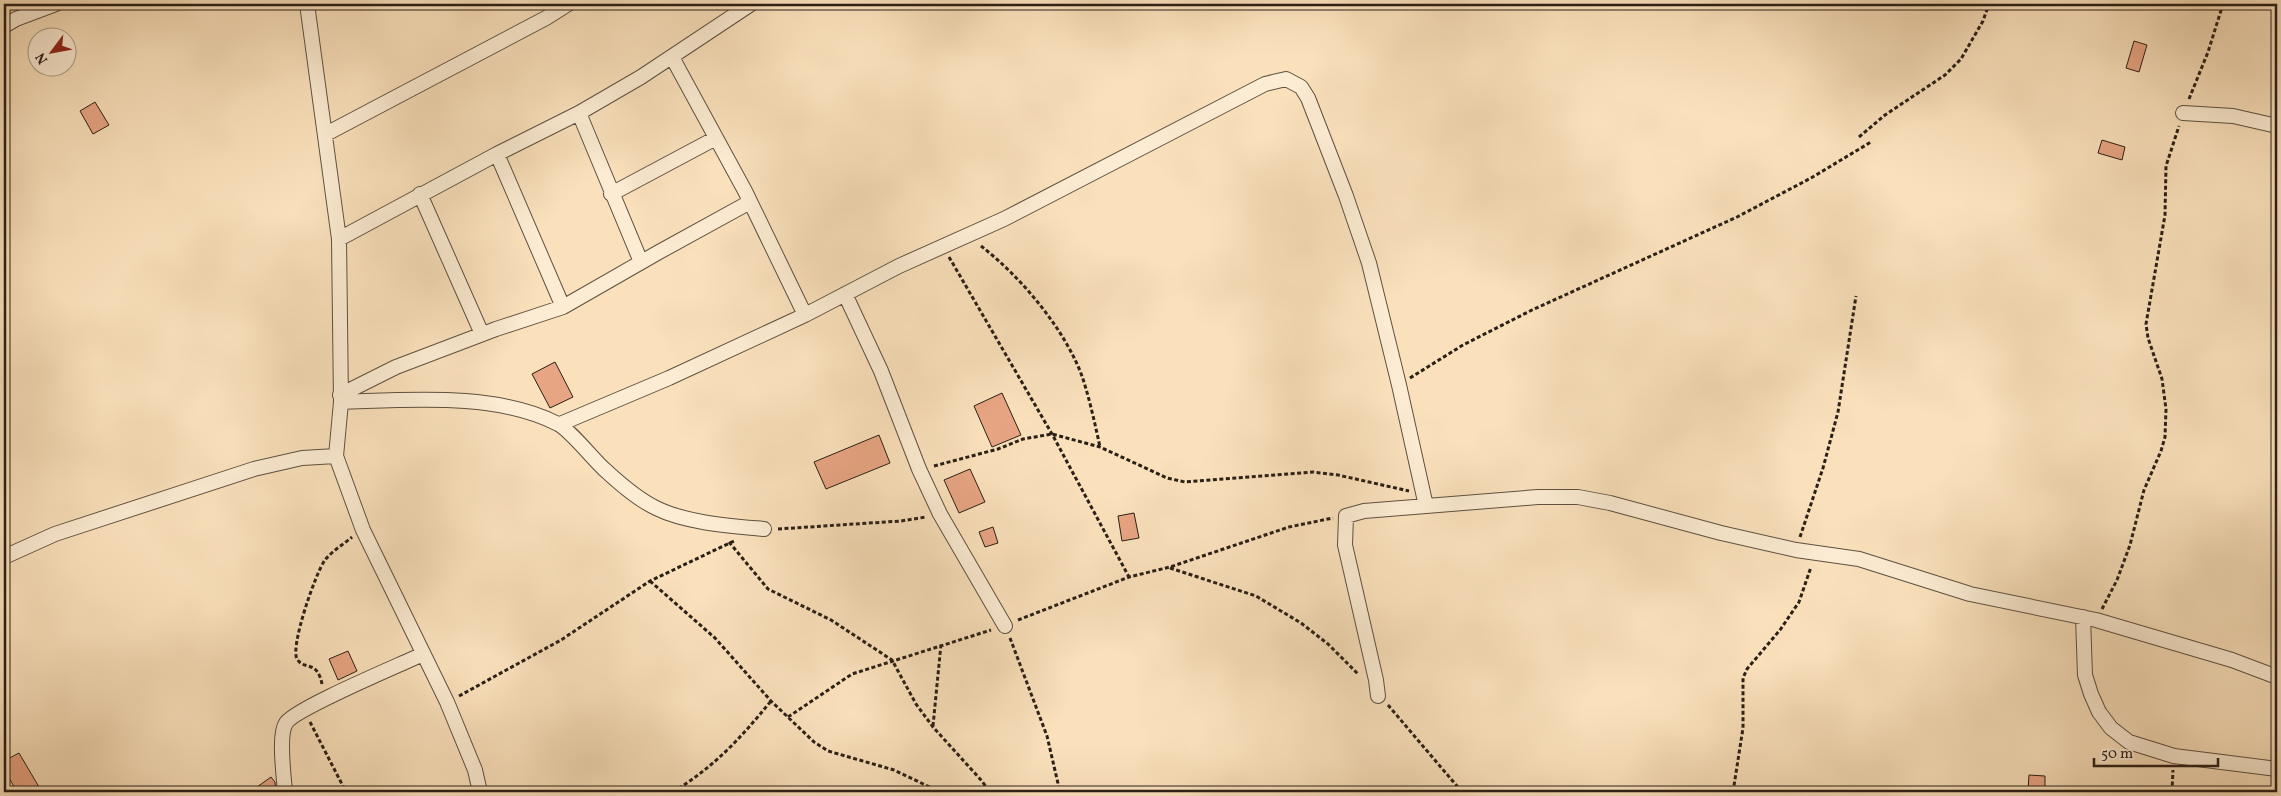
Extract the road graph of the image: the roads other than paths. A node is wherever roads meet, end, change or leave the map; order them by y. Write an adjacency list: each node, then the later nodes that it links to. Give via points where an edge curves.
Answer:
1 (56, 4): 5 (street)
2 (307, 4): 10 (street)
3 (568, 4): 10 (street)
4 (751, 4): 6 (street)
5 (4, 26)
6 (672, 57): 8 (street); 11 (street)
7 (2183, 113): 9 (street)
8 (579, 114): 12 (street); 14 (street)
9 (2276, 123)
10 (326, 134): 16 (street)
11 (716, 138): 14 (street); 15 (street)
12 (496, 154): 13 (street); 19 (street)
13 (420, 194): 16 (street); 21 (street)
14 (611, 194): 17 (street)
15 (750, 202): 17 (street); 20 (street)
16 (339, 239): 22 (street)
17 (641, 262): 19 (street)
18 (844, 294): 20 (street); 25 (street, via 1049,197 1264,84 1286,79 1301,87 1308,98 1369,263); 29 (street, via 881,371 918,469 940,514)
19 (563, 307): 21 (street)
20 (805, 315): 23 (street)
21 (482, 334): 22 (street, via 396,367)
22 (340, 399): 23 (street, via 469,401 529,412); 24 (street)
23 (560, 424): 26 (street, via 604,469 656,508 677,516)
24 (336, 456): 27 (street, via 302,458 254,470 55,534); 30 (street, via 363,530)
25 (1424, 500): 28 (street, via 1578,497 1796,550 1859,559 1970,594); 32 (street, via 1346,516 1345,546)
26 (764, 529)
27 (4, 557)
28 (2090, 619): 31 (street, via 2232,660); 33 (street, via 2085,675 2099,712 2111,728 2129,742 2174,756)
29 (1005, 626)
30 (423, 654): 34 (street, via 323,700 285,724); 35 (street, via 447,702 475,770)
31 (2277, 677)
32 (1378, 696)
33 (2277, 769)
34 (285, 792)
35 (480, 792)

